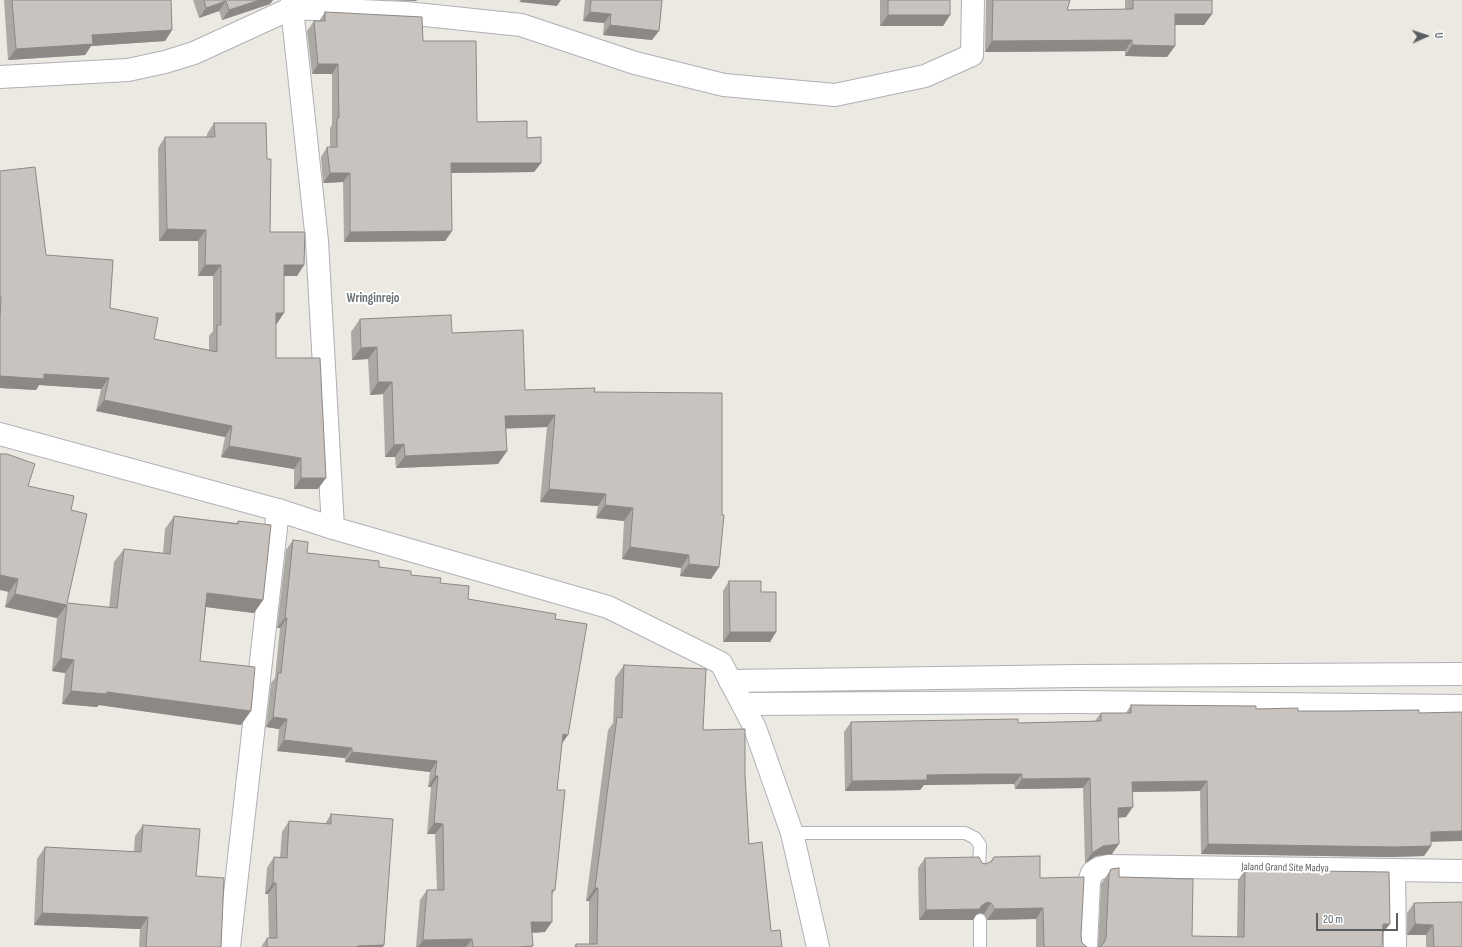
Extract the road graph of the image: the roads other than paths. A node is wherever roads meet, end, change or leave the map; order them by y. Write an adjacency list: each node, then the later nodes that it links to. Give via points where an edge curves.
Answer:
1 (973, 0): 2 (street, via 972,55 925,76 835,96 724,85 635,63 522,25)
2 (292, 4): 3 (street, via 194,54 165,62 128,70); 6 (street, via 317,242)
3 (0, 77)
4 (0, 434): 5 (street)
5 (278, 510): 6 (street); 16 (street)
6 (332, 528): 8 (street, via 608,607 721,663)
7 (1462, 674): 8 (street)
8 (730, 680): 9 (street)
9 (743, 704): 10 (street, via 1076,702); 11 (street, via 755,728)
10 (1462, 706)
11 (792, 834): 12 (lane, via 965,833 975,838 980,846); 17 (street)
12 (979, 867)
13 (1394, 870): 14 (street, Jaland Grand Site Madya); 19 (street, Jaland Grand Site Madya, via 1108,866 1099,868 1092,873 1089,882); 20 (street)
14 (1462, 871)
15 (980, 920): 18 (lane)
16 (229, 947)
17 (818, 947)
18 (980, 947)
19 (1086, 947)
20 (1395, 947)

